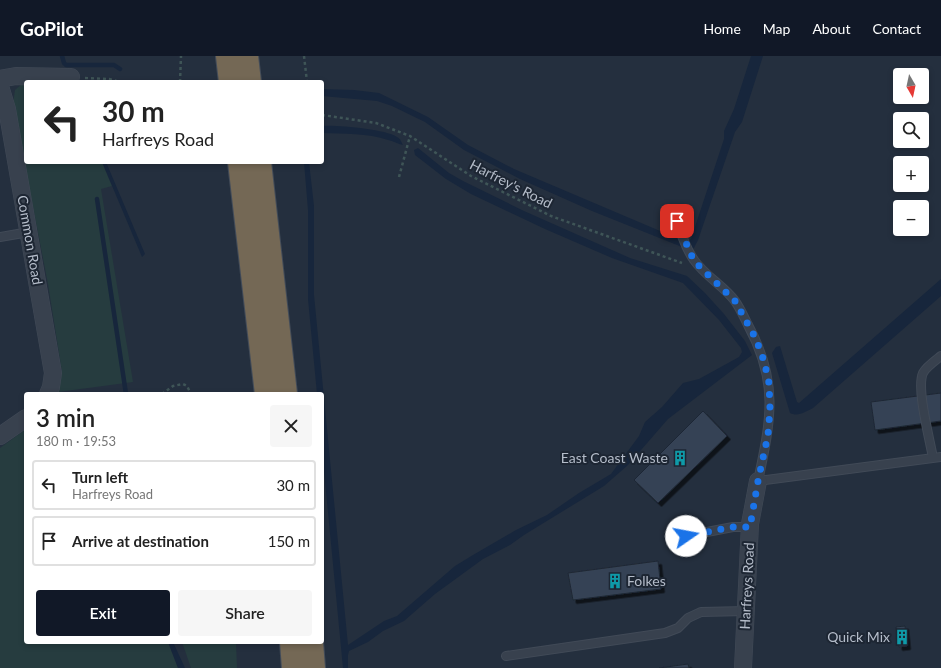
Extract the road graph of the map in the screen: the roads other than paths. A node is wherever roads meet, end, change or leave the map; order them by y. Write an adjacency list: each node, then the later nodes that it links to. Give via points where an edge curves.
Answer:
1 (227, 56): 5 (highway)
2 (247, 56): 6 (highway)
3 (71, 77): 4 (street, via 16,76)
4 (0, 79)
5 (230, 80)
6 (250, 80)
7 (0, 86): 11 (street, Common Road, via 7,109)
8 (239, 164): 15 (highway)
9 (260, 164): 16 (highway)
10 (677, 221): 20 (lane, Harfreys Road, via 694,261 735,301 756,339 764,361 769,383 770,409 768,435)
11 (29, 232): 12 (lane); 14 (street, Common Road, via 53,373)
12 (0, 236)
13 (941, 356): 19 (lane, via 923,373 921,396)
14 (49, 392)
15 (266, 392)
16 (286, 392)
17 (24, 419): 18 (street)
18 (0, 436)
19 (937, 458): 20 (lane)
20 (758, 481): 21 (street, Harfreys Road)
21 (750, 527): 22 (lane, via 733,527); 23 (street, Harfreys Road)
22 (686, 536)
23 (746, 611): 26 (lane, via 701,612 688,618 678,628 665,633); 29 (street, Harfreys Road)
24 (291, 644): 27 (highway)
25 (312, 644): 28 (highway)
26 (506, 656)
27 (293, 668)
28 (314, 668)
29 (743, 668)

